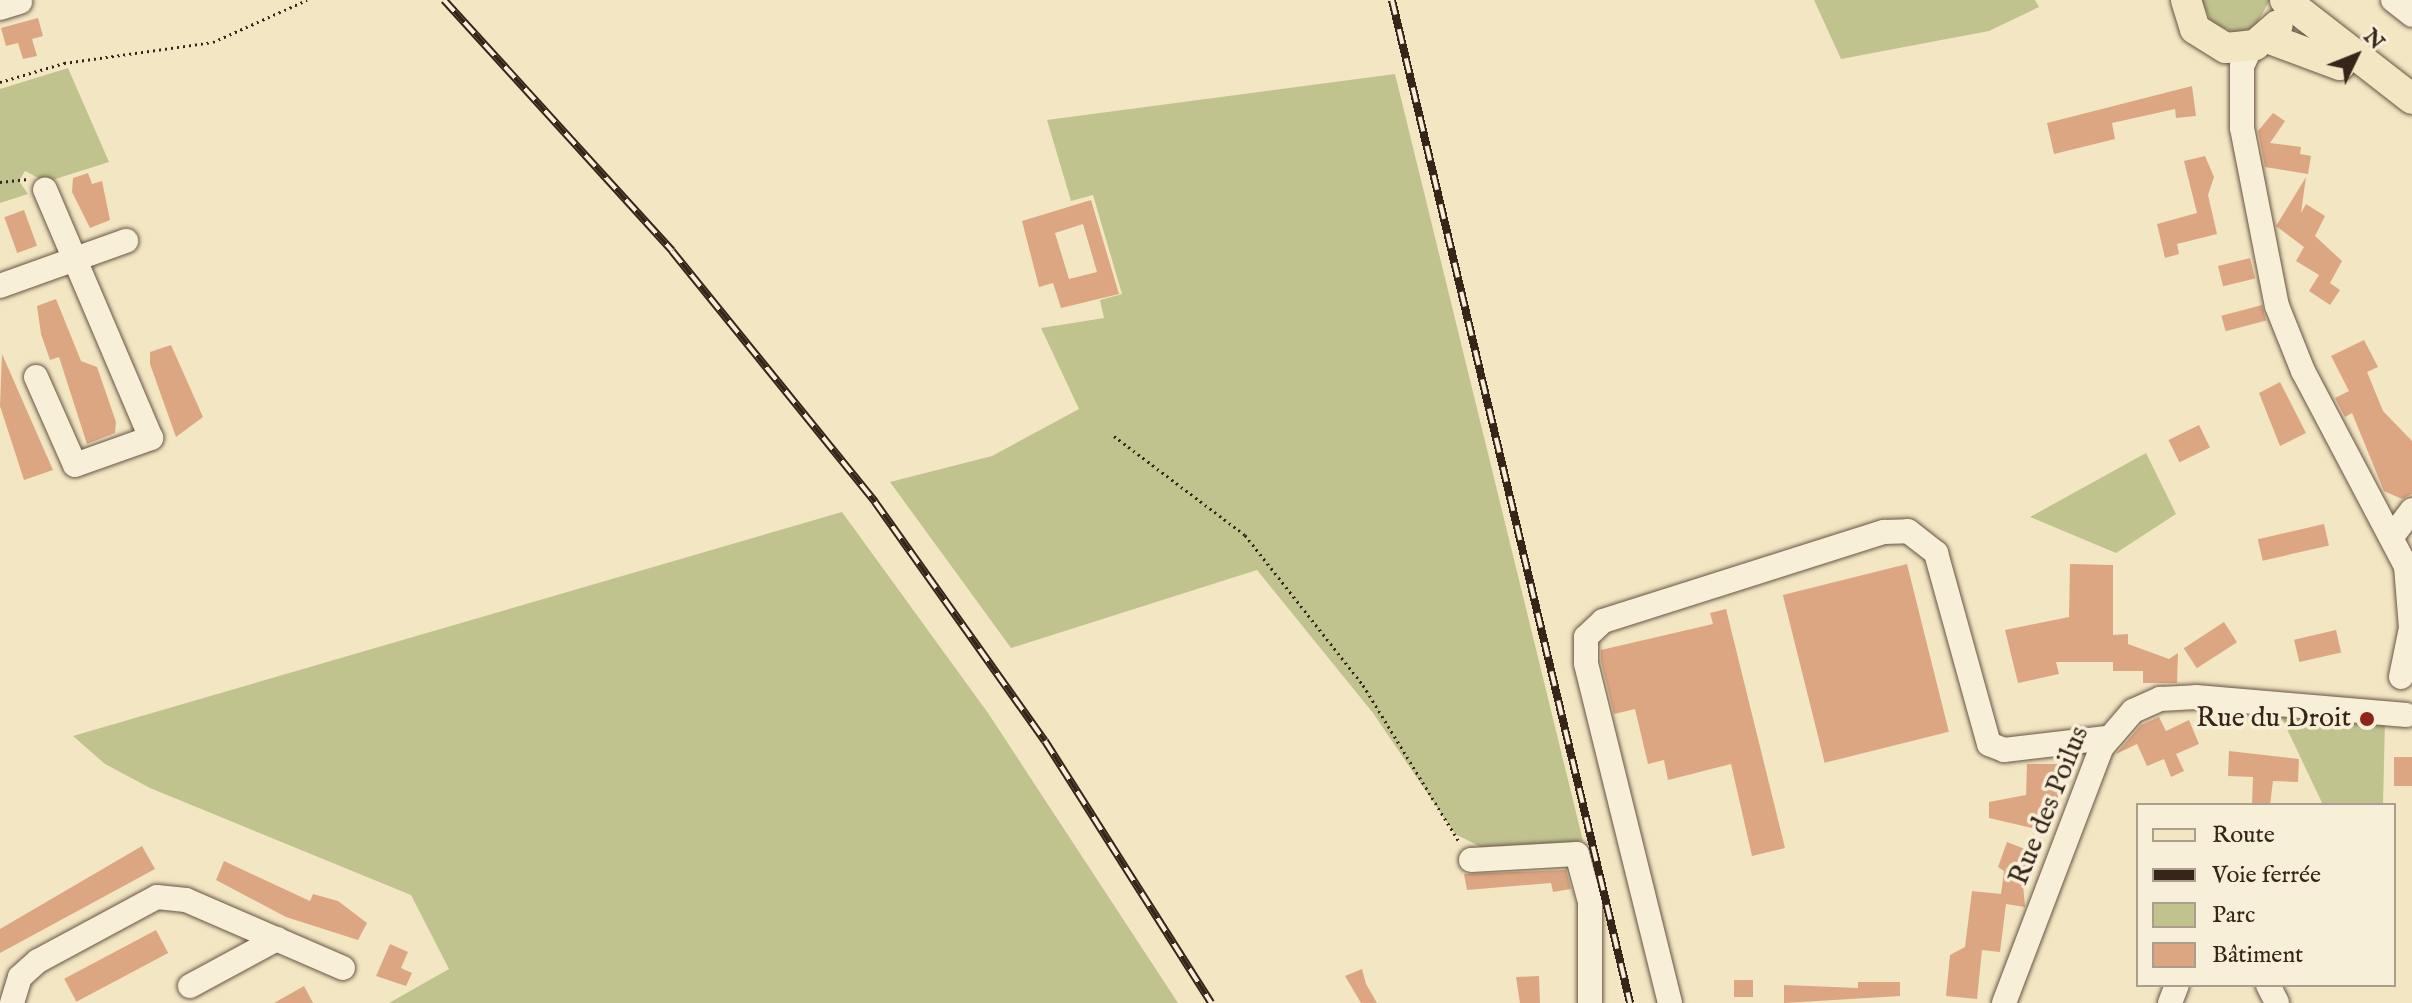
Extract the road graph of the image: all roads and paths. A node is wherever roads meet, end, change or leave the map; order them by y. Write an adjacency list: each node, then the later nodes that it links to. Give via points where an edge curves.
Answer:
1 (307, 0): 8 (path, via 213,42 64,63)
2 (2285, 0): 7 (main road); 10 (main road)
3 (2393, 0): 5 (street)
4 (2185, 1): 6 (main road)
5 (2412, 15)
6 (2207, 40): 7 (main road); 9 (street)
7 (2259, 42): 9 (street); 10 (main road, via 2310,49)
8 (0, 82)
9 (2239, 100): 19 (street, via 2257,225 2287,335)
10 (2412, 102)
11 (0, 182): 12 (path, via 32,180)
12 (45, 190): 14 (street)
13 (126, 241): 14 (street)
14 (74, 260): 15 (street); 16 (street, via 151,438 75,465)
15 (0, 286)
16 (36, 377)
17 (1114, 436): 25 (path, via 1245,535 1363,685)
18 (2412, 510): 19 (street)
19 (2394, 534): 20 (street)
20 (2409, 572): 21 (street, via 2411,628)
21 (2403, 678): 22 (street, Rue des Poilus); 23 (street)
22 (2352, 705): 23 (street, Rue des Poilus); 24 (street, Rue des Poilus, via 2169,698 2133,711)
23 (2409, 717)
24 (2106, 738): 31 (street, via 2004,750 1989,744 1936,553 1908,531 1884,532 1603,621 1586,637 1586,663); 32 (street, Rue des Poilus)
25 (1471, 860): 30 (street, via 1564,850 1580,858 1591,912)
26 (277, 939): 27 (street); 28 (street); 29 (street, via 186,900 157,897 38,961 20,977)
27 (343, 968)
28 (190, 986)
29 (12, 1003)
30 (1590, 1003)
31 (1670, 1003)
32 (2004, 1003)

